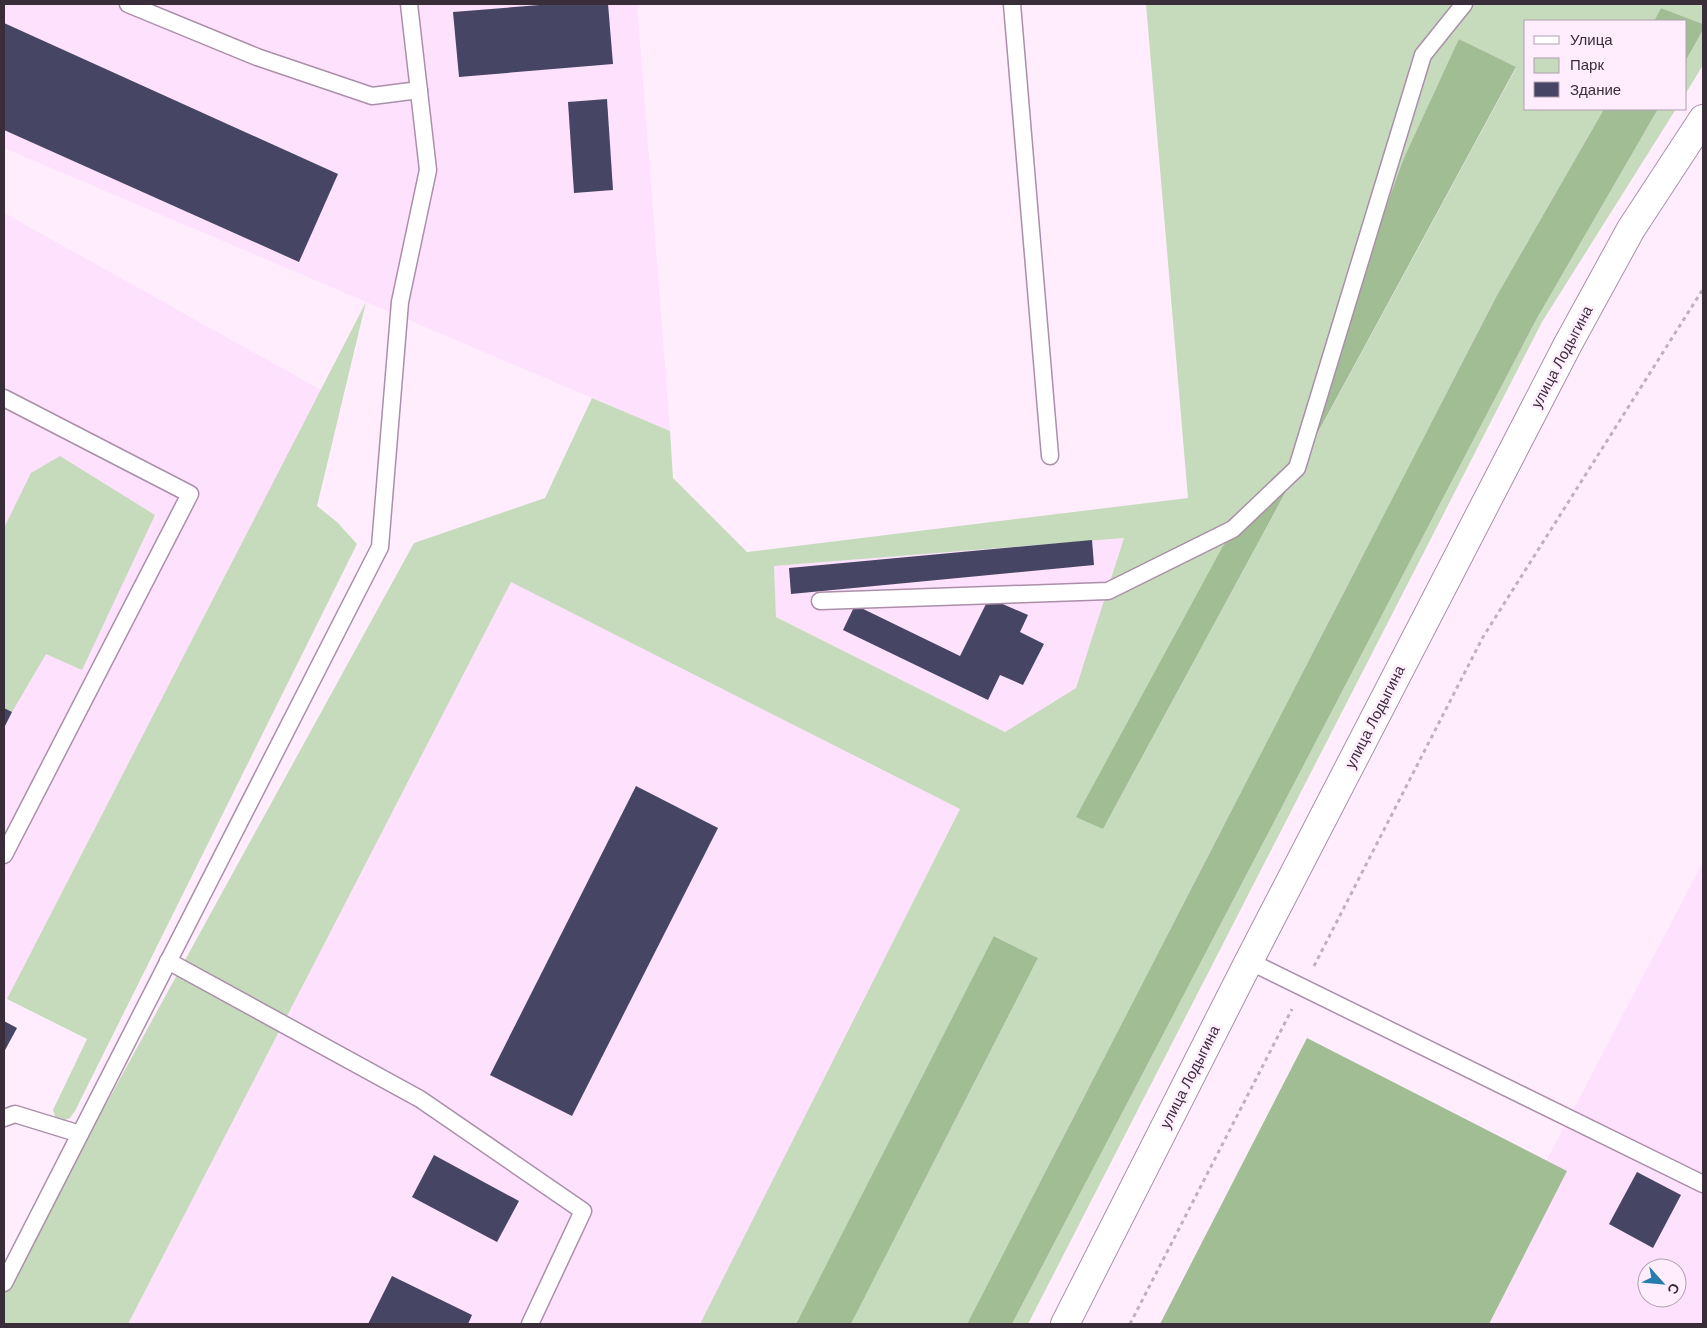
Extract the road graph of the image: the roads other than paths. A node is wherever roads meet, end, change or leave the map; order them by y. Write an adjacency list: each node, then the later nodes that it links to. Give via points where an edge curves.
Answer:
1 (128, 4): 5 (lane, via 257,57 372,96)
2 (409, 4): 5 (lane)
3 (1012, 4): 8 (lane)
4 (1464, 4): 9 (lane, via 1423,55 1297,468 1232,529 1108,591)
5 (419, 90): 11 (lane, via 428,170 400,302 380,547)
6 (1703, 119): 12 (main road, улица Лодыгина, via 1631,229 1577,327)
7 (4, 398): 10 (lane, via 190,494)
8 (1050, 456)
9 (820, 601)
10 (4, 855)
11 (168, 961): 14 (lane); 17 (lane, via 420,1100 583,1211)
12 (1249, 962): 15 (lane); 18 (main road, улица Лодыгина)
13 (4, 1118): 14 (lane, via 15,1114)
14 (80, 1134): 16 (lane)
15 (1703, 1184)
16 (6, 1269)
17 (530, 1324)
18 (1065, 1324)

